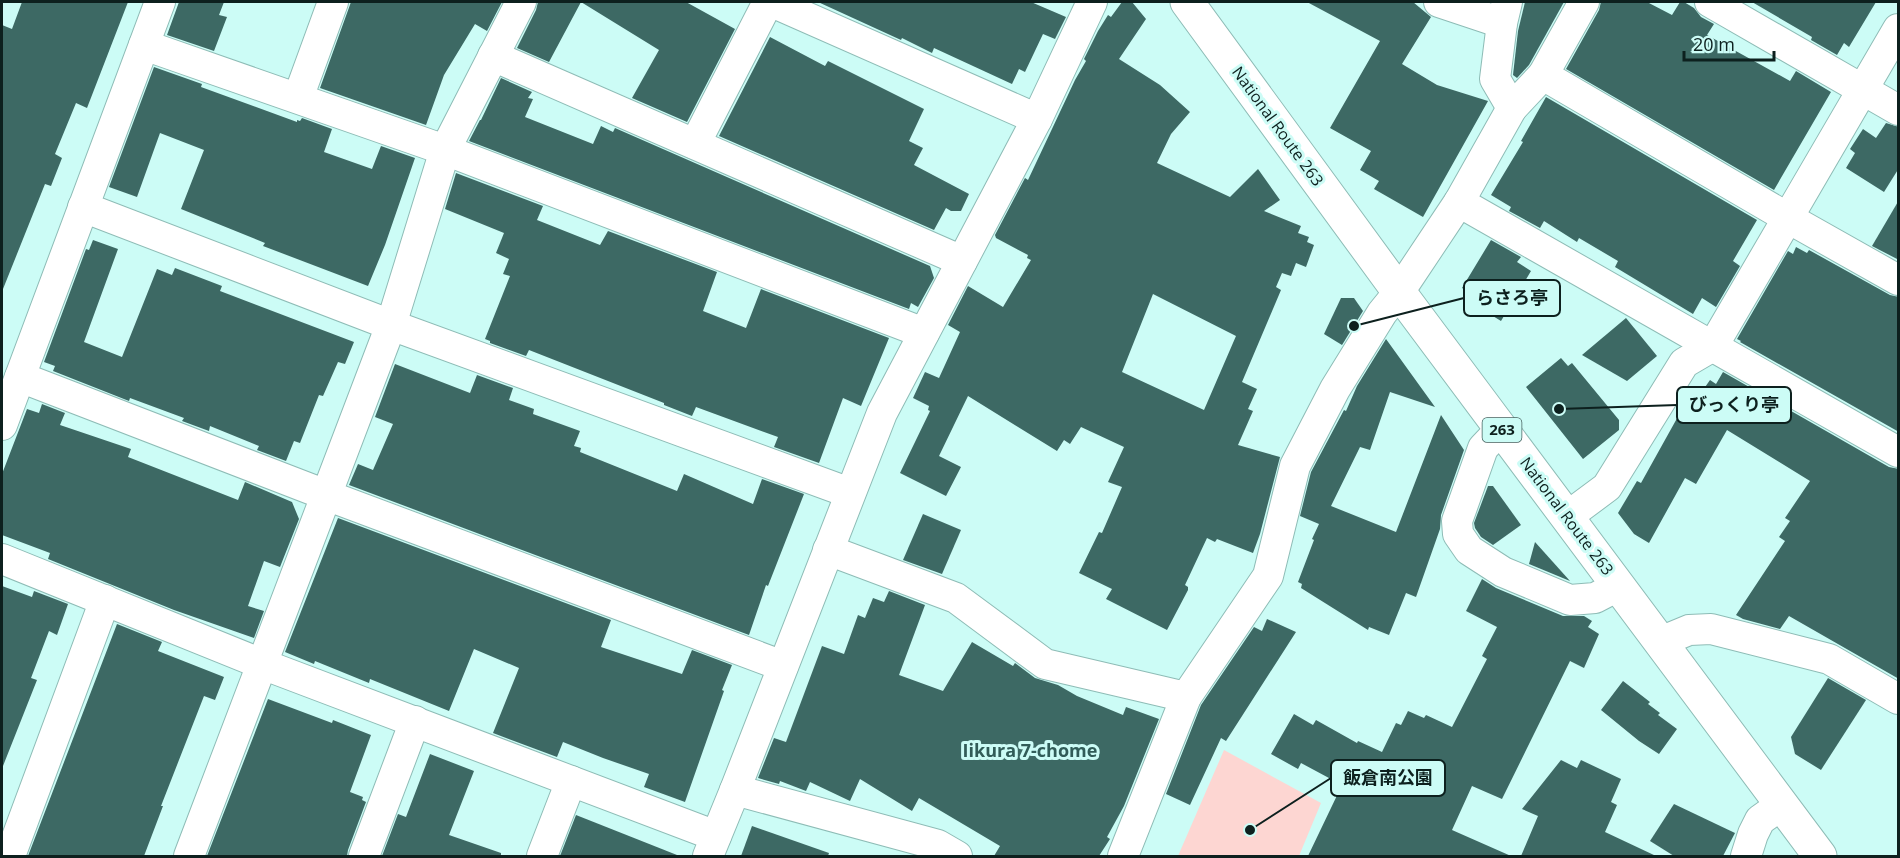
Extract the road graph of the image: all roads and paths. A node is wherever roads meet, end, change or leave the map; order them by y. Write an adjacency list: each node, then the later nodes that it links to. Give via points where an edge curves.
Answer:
1 (160, 2): 12 (street)
2 (333, 2): 16 (street)
3 (521, 2): 13 (street)
4 (770, 2): 19 (street); 20 (street)
5 (1092, 2): 19 (street)
6 (1187, 2): 27 (highway, National Route 263 / 263)
7 (1439, 2): 10 (street)
8 (1584, 2): 14 (street)
9 (1710, 2): 15 (street)
10 (1505, 12): 17 (street, via 1495,79)
11 (1899, 29): 15 (street)
12 (144, 45): 16 (street); 23 (street)
13 (493, 56): 20 (street); 21 (street)
14 (1543, 75): 17 (street); 24 (street)
15 (1863, 91): 18 (street); 24 (street)
16 (298, 98): 21 (street)
17 (1512, 108): 22 (street)
18 (1899, 110)
19 (1037, 119): 25 (street)
20 (694, 144): 25 (street)
21 (445, 150): 28 (street); 29 (street)
22 (1460, 202): 27 (street); 30 (street)
23 (83, 207): 28 (street); 31 (street)
24 (1788, 218): 26 (street); 30 (street)
25 (962, 261): 29 (street)
26 (1899, 280)
27 (1399, 292): 33 (highway, National Route 263 / 263); 45 (street, via 1335,389 1295,466 1268,576)
28 (391, 325): 35 (street); 36 (street)
29 (924, 333): 35 (street, via 882,413)
30 (1713, 346): 34 (street); 37 (street, via 1684,363 1607,487)
31 (20, 377): 32 (street); 36 (street)
32 (2, 425)
33 (1502, 429): 37 (highway, National Route 263 / 263); 40 (street, via 1483,448 1457,521 1458,534 1469,550 1503,572 1570,600 1595,598)
34 (1899, 452)
35 (850, 494): 38 (street)
36 (326, 495): 43 (street); 44 (street)
37 (1568, 516): 40 (highway, National Route 263 / 263)
38 (828, 550): 44 (street); 45 (street, via 956,598 1045,664)
39 (2, 559): 41 (street)
40 (1618, 586): 42 (highway, National Route 263 / 263)
41 (105, 600): 43 (street); 52 (street)
42 (1660, 642): 46 (street, via 1689,630 1711,629 1829,659); 50 (highway, National Route 263 / 263)
43 (262, 664): 47 (street); 53 (street)
44 (783, 666): 49 (street)
45 (1186, 697): 57 (street)
46 (1899, 699)
47 (414, 722): 48 (street); 54 (street)
48 (572, 781): 51 (street); 55 (street)
49 (735, 790): 51 (street); 56 (street, via 938,845)
50 (1781, 805): 58 (street, via 1760,820); 59 (highway, National Route 263 / 263)
51 (712, 846)
52 (10, 856)
53 (189, 856)
54 (364, 856)
55 (542, 856)
56 (957, 856)
57 (1123, 856)
58 (1746, 856)
59 (1820, 856)

